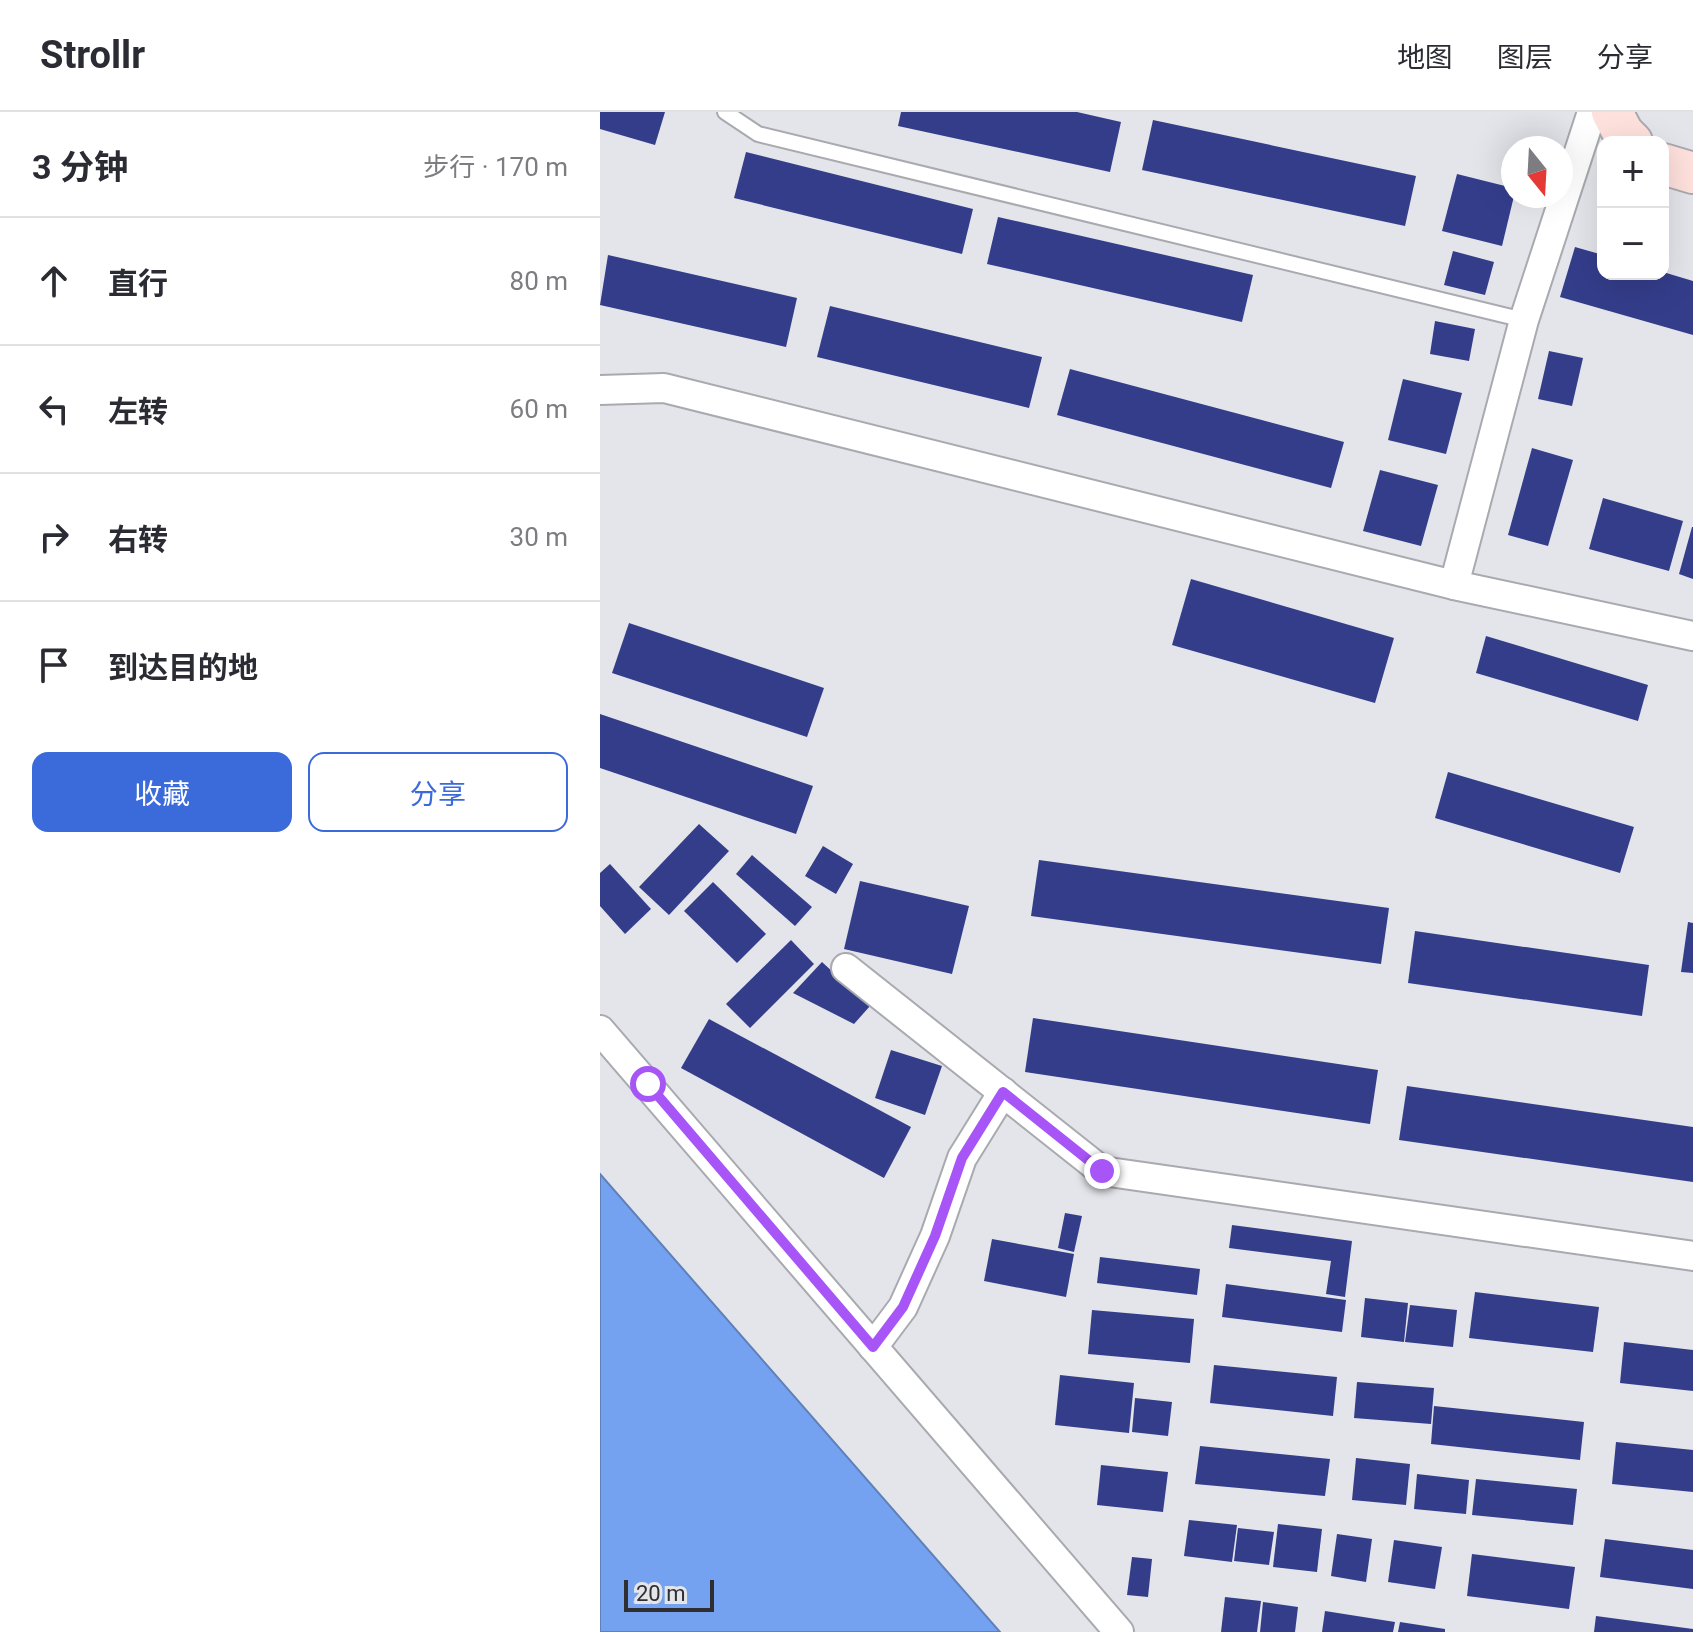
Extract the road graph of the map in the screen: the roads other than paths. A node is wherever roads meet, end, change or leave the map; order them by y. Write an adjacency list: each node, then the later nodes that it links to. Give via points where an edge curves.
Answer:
1 (725, 112): 7 (lane, via 758,134)
2 (1592, 112): 7 (street)
3 (1612, 112): 4 (main road)
4 (1626, 136)
5 (1669, 166): 6 (main road)
6 (1693, 173)
7 (1524, 320): 9 (street)
8 (600, 390): 9 (street, via 664,388)
9 (1454, 585): 10 (street)
10 (1693, 636)
11 (846, 968): 13 (street)
12 (600, 1030): 15 (street)
13 (1003, 1092): 14 (street, via 1102,1171); 15 (street, via 962,1158 903,1307)
14 (1693, 1256)
15 (873, 1347): 16 (street)
16 (1119, 1632)

